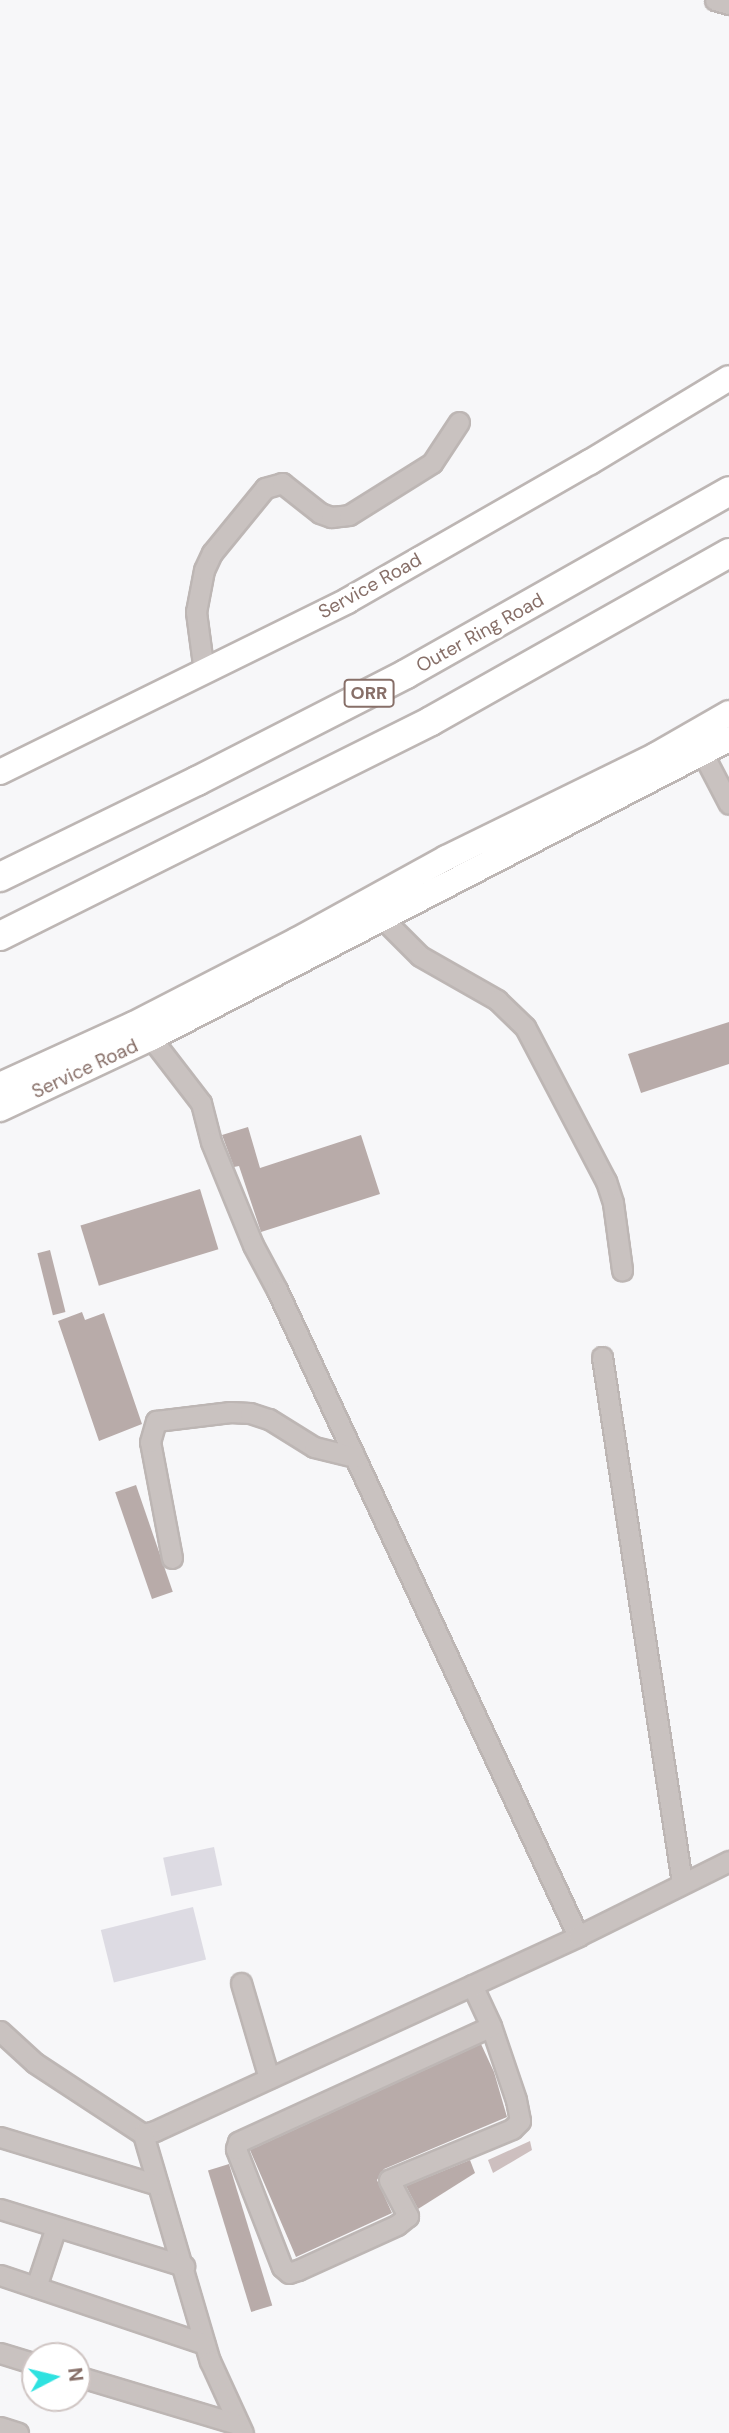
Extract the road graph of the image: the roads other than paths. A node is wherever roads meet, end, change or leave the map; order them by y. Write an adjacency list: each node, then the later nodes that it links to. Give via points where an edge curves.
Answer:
1 (715, 0): 2 (street)
2 (729, 4)
3 (729, 378): 7 (main road, Service Road, via 347,601)
4 (459, 422): 7 (street, via 432,463 349,515 320,513 282,483 265,488 204,570 196,612)
5 (729, 491): 13 (highway, Outer Ring Road / ORR, via 406,674)
6 (729, 553): 15 (highway, ORR, via 431,721)
7 (205, 672): 11 (main road, Service Road)
8 (729, 713): 17 (main road, via 134,1024)
9 (729, 739): 10 (main road, Service Road)
10 (703, 754): 12 (street); 14 (main road, Service Road)
11 (0, 772)
12 (729, 804)
13 (0, 877)
14 (383, 919): 16 (main road, Service Road); 19 (street, via 420,956 497,1000 525,1027 606,1181)
15 (0, 936)
16 (151, 1038): 18 (main road, Service Road); 21 (street, via 201,1103 211,1142 253,1244)
17 (0, 1085)
18 (0, 1109)
19 (622, 1270)
20 (602, 1357): 24 (street)
21 (355, 1458): 22 (street, via 314,1447 269,1419 250,1413 156,1421 150,1442); 25 (street)
22 (172, 1558)
23 (729, 1861): 24 (street)
24 (682, 1882): 25 (street)
25 (578, 1936): 27 (street)
26 (242, 1983): 30 (street)
27 (472, 1985): 28 (street); 30 (street)
28 (491, 2026): 28 (street, via 520,2121 512,2129 389,2180 408,2216 289,2273 282,2267 236,2149 238,2142)
29 (0, 2031): 31 (street, via 36,2063)
30 (269, 2078): 31 (street)
31 (143, 2134): 33 (street)
32 (0, 2137): 33 (street)
33 (158, 2185): 36 (street)
34 (0, 2209): 35 (street)
35 (55, 2227): 36 (street); 38 (street)
36 (184, 2266): 39 (street)
37 (0, 2275): 38 (street)
38 (36, 2287): 39 (street)
39 (205, 2344): 44 (street)
40 (0, 2353): 41 (street)
41 (21, 2360)
42 (91, 2381): 44 (street)
43 (0, 2427): 45 (street)
44 (240, 2429)
45 (19, 2433)

